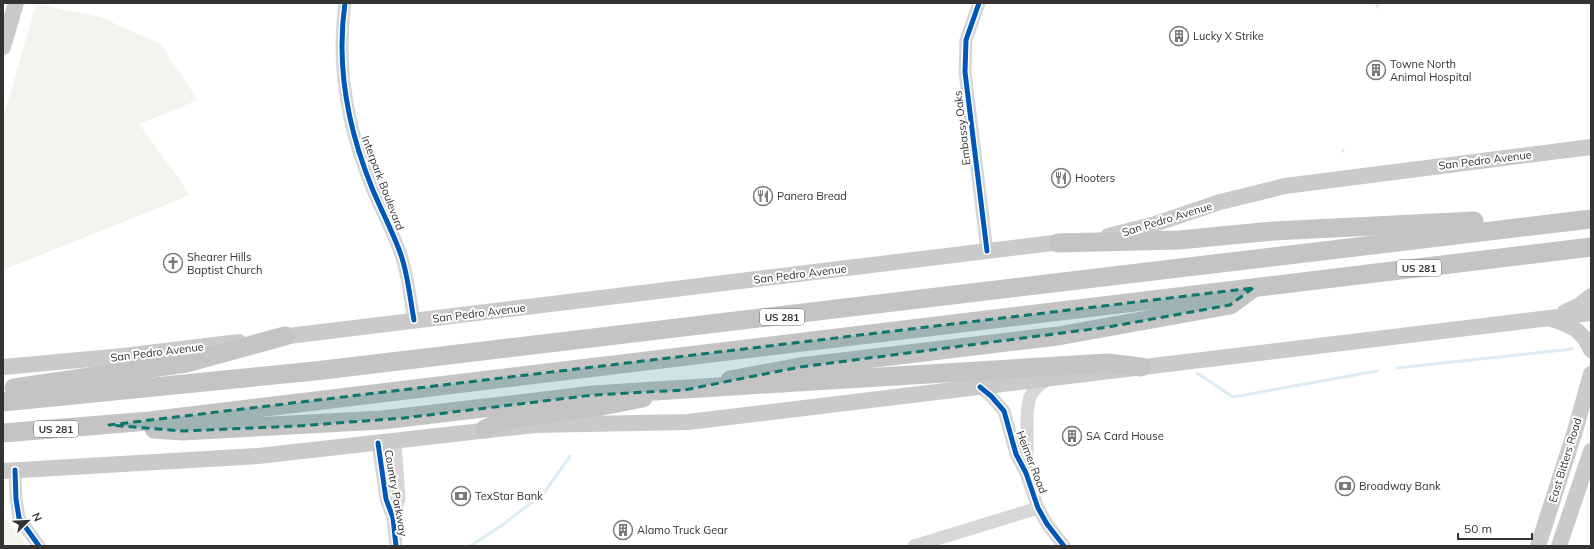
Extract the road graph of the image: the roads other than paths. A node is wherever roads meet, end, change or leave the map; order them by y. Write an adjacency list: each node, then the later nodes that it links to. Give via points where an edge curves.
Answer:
1 (16, 3): 4 (main road)
2 (345, 3): 17 (street, Interpark Boulevard, via 342,52 350,121 359,155 402,256)
3 (979, 3): 12 (street, Embassy Oaks, via 966,40 965,72)
4 (3, 47)
5 (1591, 147): 6 (main road, San Pedro Avenue)
6 (1560, 151): 7 (main road, via 1577,159); 10 (main road, San Pedro Avenue, via 1292,184 1220,202 1134,231)
7 (1591, 157)
8 (1591, 219): 9 (highway, US 281)
9 (1559, 222): 10 (highway, via 1467,221 1273,231 1179,240); 26 (highway, US 281, via 385,363)
10 (1058, 243): 12 (main road, San Pedro Avenue)
11 (1588, 247): 13 (highway, US 281)
12 (987, 251): 17 (main road, San Pedro Avenue)
13 (1253, 288): 27 (highway, US 281); 28 (highway, via 1230,305 1138,322 1058,336 787,369 602,406 508,419)
14 (1591, 296): 16 (main road, via 1580,306)
15 (1591, 313): 16 (main road)
16 (1551, 318): 19 (main road, via 1580,332); 21 (main road)
17 (414, 320): 18 (main road, San Pedro Avenue)
18 (285, 336): 20 (main road, San Pedro Avenue); 25 (highway, via 186,363)
19 (1591, 350)
20 (3, 367)
21 (1141, 368): 23 (main road); 27 (highway, bridge, via 1107,363 599,395 404,418 296,426 183,431)
22 (1591, 374): 41 (main road, East Bitters Road)
23 (1053, 378): 24 (main road); 34 (street, Heimer Road, via 1035,388 1028,403)
24 (980, 387): 28 (main road, via 688,422 535,425); 34 (street, Heimer Road, via 1004,411 1016,454)
25 (3, 389)
26 (3, 402)
27 (109, 425): 29 (highway, US 281)
28 (485, 429): 30 (main road)
29 (3, 433)
30 (395, 440): 31 (main road); 36 (street, Country Parkway, via 399,499)
31 (378, 443): 33 (main road, via 205,460); 36 (street, Country Parkway, via 386,499)
32 (1591, 451): 42 (main road, East Bitters Road)
33 (9, 470): 37 (street, via 19,518)
34 (1026, 473): 35 (street, Heimer Road)
35 (1038, 508): 39 (street); 40 (street, Heimer Road)
36 (393, 518): 38 (street, Country Parkway)
37 (39, 546)
38 (396, 546)
39 (914, 546)
40 (1064, 546)
41 (1538, 546)
42 (1559, 546)

